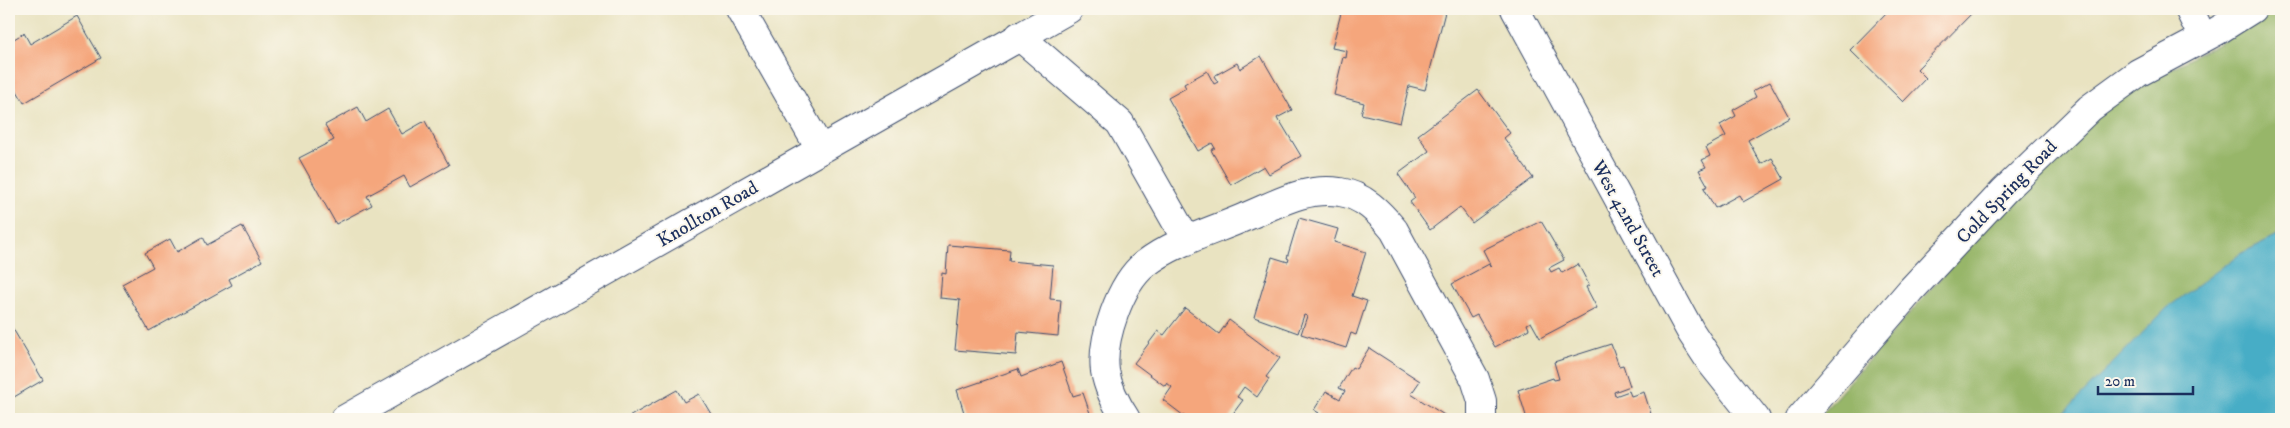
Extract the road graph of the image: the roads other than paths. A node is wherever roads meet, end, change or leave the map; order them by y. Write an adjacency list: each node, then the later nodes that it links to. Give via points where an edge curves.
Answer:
1 (740, 9): 8 (street)
2 (1069, 9): 6 (street, Knollton Road)
3 (1515, 9): 13 (street, West 42nd Street, via 1691,332)
4 (2189, 9): 7 (street)
5 (2252, 9): 7 (street, Cold Spring Road)
6 (1019, 36): 8 (street, Knollton Road); 9 (street, via 1120,123)
7 (2203, 38): 14 (street, Cold Spring Road, via 2113,89 2072,124 1911,290)
8 (820, 149): 10 (street, Knollton Road)
9 (1187, 241): 11 (street, via 1145,264 1121,295 1108,340 1105,370 1115,403); 12 (street, via 1307,193 1341,192 1362,200 1380,213 1394,230 1475,379 1482,401)
10 (346, 419)
11 (1126, 419)
12 (1482, 419)
13 (1756, 419)
14 (1800, 419)

